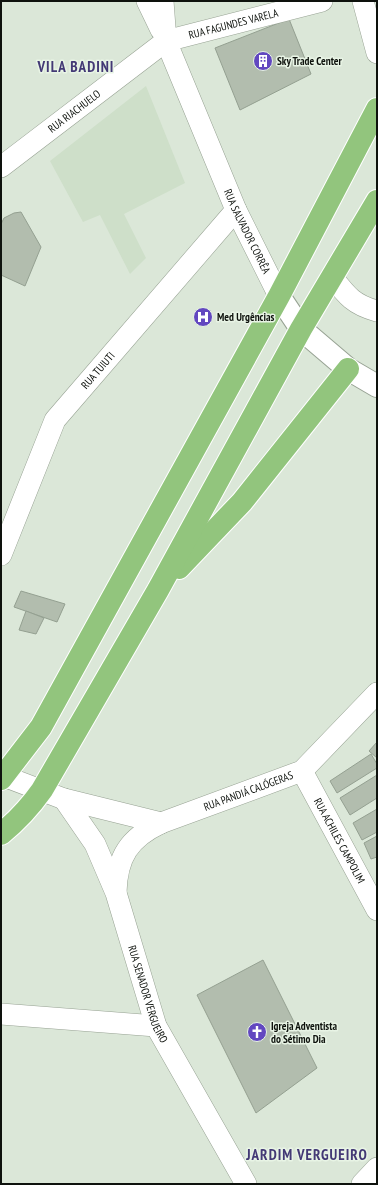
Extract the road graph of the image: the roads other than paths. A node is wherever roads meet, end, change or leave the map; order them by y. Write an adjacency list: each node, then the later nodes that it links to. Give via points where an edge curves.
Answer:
1 (147, 1): 5 (street, RUA SALVADOR CORRÊA)
2 (163, 1): 5 (street, RUA SALVADOR CORRÊA)
3 (322, 1): 5 (street, RUA FAGUNDES VARELA)
4 (364, 1): 6 (street)
5 (166, 41): 8 (street, RUA RIACHUELO); 10 (street, RUA SALVADOR CORRÊA)
6 (377, 53)
7 (377, 109): 12 (main road)
8 (1, 167)
9 (377, 201): 11 (main road)
10 (236, 210): 12 (street, RUA SALVADOR CORRÊA); 17 (street, RUA TUIUTI, via 55,420)
11 (333, 278): 13 (street, via 346,294 362,307); 14 (main road)
12 (279, 296): 14 (street, RUA SALVADOR CORRÊA); 21 (main road, via 41,727)
13 (377, 311)
14 (301, 329): 15 (street, RUA SALVADOR CORRÊA); 18 (main road)
15 (348, 369): 16 (street, RUA SALVADOR CORRÊA); 18 (main road, via 242,502)
16 (377, 386)
17 (1, 555)
18 (158, 590): 22 (main road)
19 (377, 693): 20 (street, RUA PANDIÁ CALÓGERAS)
20 (302, 771): 24 (street, RUA PANDIÁ CALÓGERAS); 27 (street, RUA ACHILES CAMPOLIM)
21 (2, 777): 22 (street)
22 (42, 790): 23 (street); 25 (main road, via 24,813)
23 (64, 799): 24 (street); 26 (street, RUA SENADOR VERGUEIRO, via 95,844)
24 (161, 823): 26 (street, RUA PANDIÁ CALÓGERAS, via 143,832 126,851 116,878)
25 (1, 834)
26 (116, 893): 29 (street, RUA SENADOR VERGUEIRO)
27 (377, 910)
28 (1, 1014): 29 (street)
29 (156, 1026): 31 (street, RUA SENADOR VERGUEIRO)
30 (377, 1168): 32 (street)
31 (246, 1184)
32 (362, 1184)

